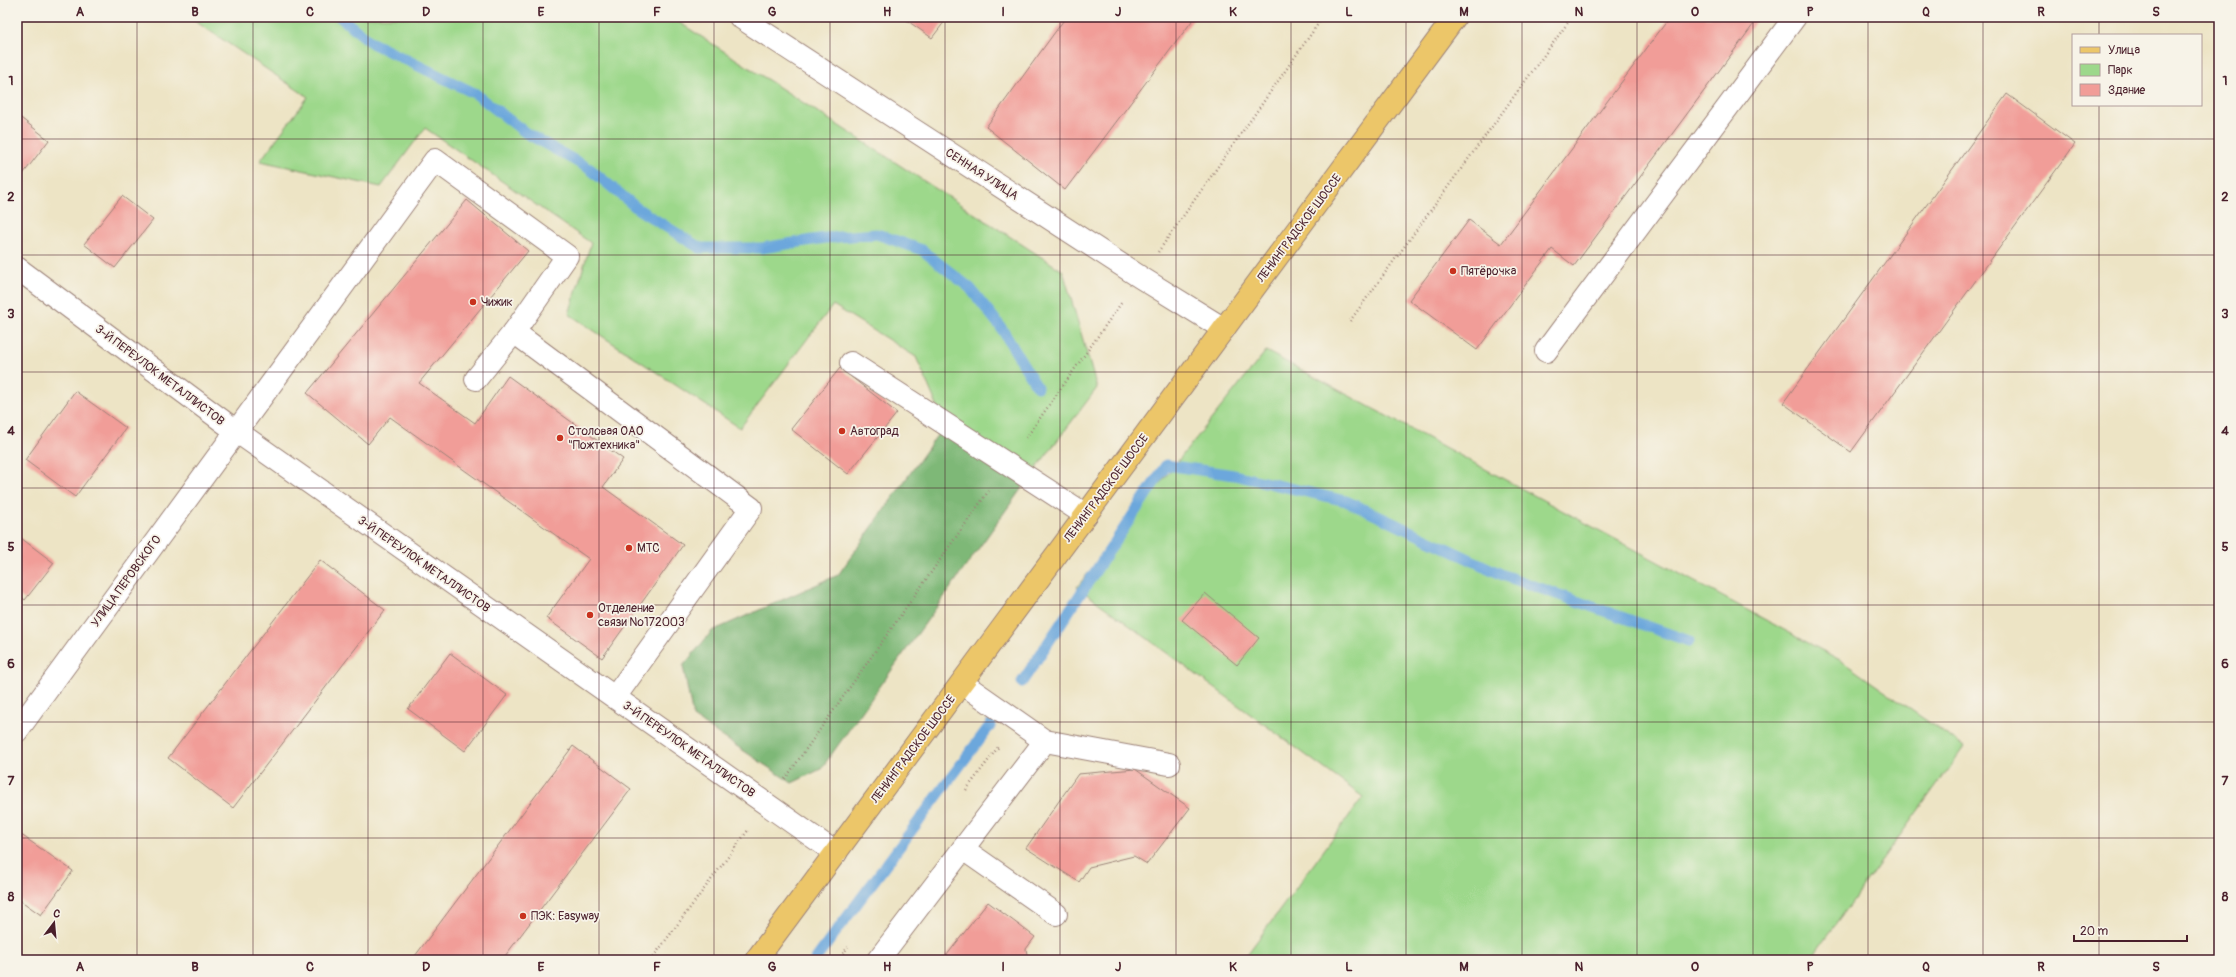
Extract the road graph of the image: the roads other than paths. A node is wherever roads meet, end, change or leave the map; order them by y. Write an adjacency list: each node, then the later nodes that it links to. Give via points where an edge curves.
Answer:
1 (740, 17): 5 (street, СЕННАЯ УЛИЦА)
2 (1455, 17): 5 (main road, ЛЕНИНГРАДСКОЕ ШОССЕ)
3 (1795, 17): 7 (street)
4 (17, 268): 10 (street, 3-Й ПЕРЕУЛОК МЕТАЛЛИСТОВ)
5 (1224, 329): 11 (main road, ЛЕНИНГРАДСКОЕ ШОССЕ)
6 (514, 332): 9 (street); 10 (street, УЛИЦА ПЕРОВСКОГО, via 566,256 435,160); 13 (street, via 751,508)
7 (1546, 351)
8 (851, 363): 11 (street)
9 (476, 379)
10 (236, 431): 13 (street, 3-Й ПЕРЕУЛОК МЕТАЛЛИСТОВ); 14 (street, УЛИЦА ПЕРОВСКОГО)
11 (1086, 515): 12 (main road, ЛЕНИНГРАДСКОЕ ШОССЕ)
12 (962, 683): 15 (street); 18 (main road, ЛЕНИНГРАДСКОЕ ШОССЕ)
13 (615, 697): 18 (street, 3-Й ПЕРЕУЛОК МЕТАЛЛИСТОВ)
14 (17, 731)
15 (1045, 741): 16 (street); 17 (street)
16 (1169, 764)
17 (963, 849): 19 (street); 21 (street)
18 (836, 852): 20 (main road, ЛЕНИНГРАДСКОЕ ШОССЕ)
19 (1056, 914)
20 (756, 960)
21 (878, 960)

